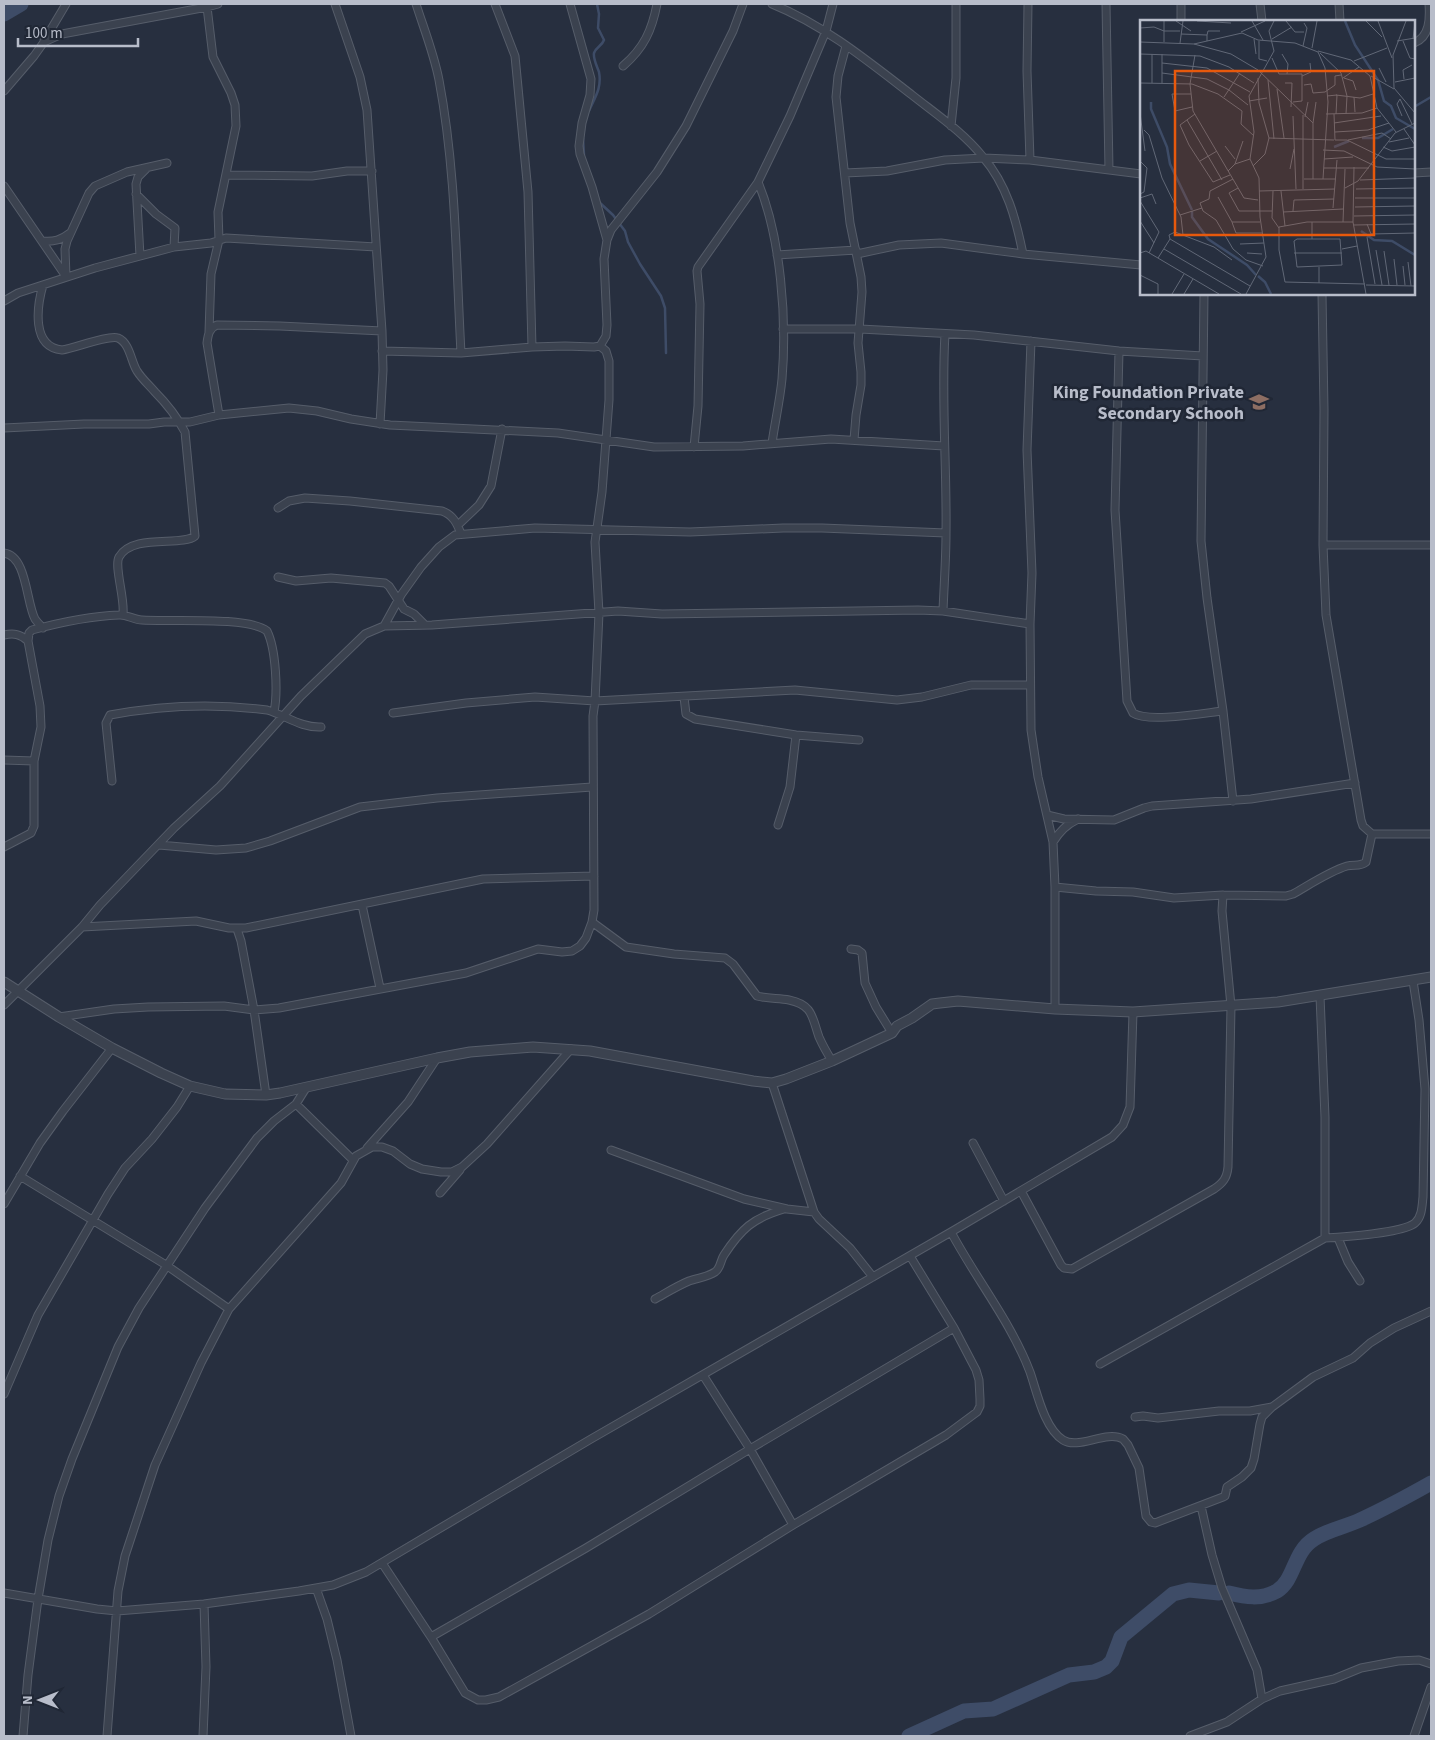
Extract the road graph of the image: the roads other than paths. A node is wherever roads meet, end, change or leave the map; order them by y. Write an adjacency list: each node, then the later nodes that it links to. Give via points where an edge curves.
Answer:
1 (66, 4): 23 (street)
2 (218, 4): 18 (street)
3 (335, 4): 34 (street, via 364,91)
4 (416, 4): 69 (street, via 435,65 444,115 452,180)
5 (495, 4): 66 (street, via 515,56 528,192)
6 (570, 4): 45 (street, via 591,79 582,123 580,154)
7 (657, 4): 26 (street, via 646,40)
8 (743, 4): 45 (street, via 686,126 667,158 611,230)
9 (772, 4): 22 (street)
10 (833, 4): 22 (street)
11 (956, 4): 28 (street, via 956,78)
12 (1028, 4): 30 (street)
13 (1106, 4): 33 (street)
14 (1181, 4): 19 (street)
15 (1260, 4): 20 (street)
16 (1339, 4): 21 (street)
17 (1429, 4): 24 (street, via 1426,33)
18 (207, 7): 23 (street, via 62,34); 39 (street, via 213,57 235,106 236,126)
19 (1181, 20)
20 (1262, 20)
21 (1340, 20)
22 (826, 31): 25 (street); 40 (street)
23 (44, 42): 27 (street)
24 (1415, 42)
25 (846, 46): 28 (street); 37 (street, via 836,97)
26 (623, 66)
27 (4, 91)
28 (951, 126): 29 (street)
29 (984, 158): 30 (street); 37 (street); 50 (street, via 1012,206)
30 (1030, 160): 33 (street)
31 (167, 163): 32 (street)
32 (149, 167): 42 (street, via 138,177); 43 (street, via 127,172 91,189)
33 (1109, 170): 38 (street)
34 (372, 171): 39 (street, via 312,176); 48 (street)
35 (1431, 172): 36 (street)
36 (1415, 173)
37 (845, 174): 49 (street)
38 (1140, 174)
39 (226, 175): 44 (street, via 218,212)
40 (758, 182): 51 (street, via 767,202); 80 (street, via 697,271 700,304)
41 (4, 186): 46 (street)
42 (135, 194): 47 (street, via 175,228); 52 (street)
43 (70, 233): 46 (street, via 53,242); 54 (street, via 64,249)
44 (219, 240): 47 (street); 48 (street, via 232,238); 62 (street, via 211,274)
45 (607, 240): 65 (street, via 604,265 607,325 606,336)
46 (43, 241): 54 (street)
47 (174, 247): 52 (street)
48 (376, 247): 61 (street)
49 (856, 252): 50 (street, via 941,243); 51 (street); 60 (street, via 862,292)
50 (1023, 254): 53 (street)
51 (777, 255): 59 (street)
52 (140, 256): 54 (street)
53 (1140, 265)
54 (66, 277): 55 (street)
55 (43, 285): 58 (street); 72 (street, via 37,314 48,346 62,350 118,338 126,344 137,371)
56 (1204, 295): 70 (street)
57 (1322, 295): 86 (street)
58 (4, 301)
59 (783, 329): 60 (street); 78 (street, via 782,381)
60 (860, 330): 63 (street); 77 (street, via 858,343 862,372)
61 (382, 331): 62 (street, via 217,325); 67 (street)
62 (209, 332): 71 (street, via 208,352)
63 (945, 334): 64 (street); 79 (street)
64 (1031, 341): 68 (street); 94 (street, via 1027,450 1032,543)
65 (600, 346): 66 (street); 76 (street, via 606,351 609,361)
66 (532, 347): 69 (street)
67 (382, 351): 69 (street); 73 (street)
68 (1119, 351): 70 (street); 103 (street, via 1115,510 1128,706 1142,717)
69 (461, 353)
70 (1203, 356): 103 (street, via 1201,541)
71 (219, 415): 72 (street); 73 (street, via 289,408)
72 (180, 422): 74 (street); 93 (street, via 185,432 195,536 145,543 120,555 117,566)
73 (380, 424): 75 (street)
74 (4, 428)
75 (502, 429): 76 (street); 82 (street, via 491,486 479,505)
76 (605, 440): 80 (street); 83 (street)
77 (854, 440): 78 (street); 79 (street)
78 (772, 443): 80 (street)
79 (944, 446): 84 (street)
80 (694, 447)
81 (278, 508): 82 (street, via 289,501 305,498 350,501 442,511 453,517)
82 (458, 525): 85 (street)
83 (596, 529): 84 (street, via 690,532 822,528); 85 (street, via 535,528); 92 (street)
84 (946, 533): 91 (street)
85 (461, 534): 90 (street, via 449,538 431,556)
86 (1323, 545): 87 (street); 113 (street, via 1330,639)
87 (1431, 545)
88 (4, 554): 97 (street, via 16,561 22,571 32,613)
89 (278, 578): 90 (street, via 385,583)
90 (399, 601): 95 (street); 96 (street)
91 (943, 611): 92 (street); 94 (street)
92 (599, 613): 95 (street); 102 (street)
93 (123, 614): 97 (street); 104 (street, via 140,620 236,623 265,629 272,646 277,688)
94 (1030, 624): 100 (street)
95 (426, 625): 96 (street)
96 (384, 626): 106 (street, via 365,634)
97 (43, 628): 99 (street, via 32,630)
98 (4, 635): 99 (street, via 16,634)
99 (28, 640): 111 (street, via 40,706 41,728)
100 (1030, 685): 101 (street, via 971,685 897,700 794,690); 116 (street, via 1030,730)
101 (684, 697): 102 (street); 108 (street, via 686,714 694,719)
102 (595, 701): 105 (street, via 526,698); 114 (street)
103 (1223, 711): 115 (street)
104 (274, 712): 106 (street); 112 (street, via 185,705 110,715 106,723)
105 (393, 713)
106 (283, 717): 107 (street); 122 (street, via 220,786)
107 (321, 727)
108 (796, 735): 109 (street); 118 (street, via 790,787)
109 (859, 740)
110 (4, 760): 111 (street)
111 (34, 760): 123 (street, via 34,826 31,833)
112 (112, 781)
113 (1355, 783): 115 (street); 119 (street, via 1363,826)
114 (592, 787): 122 (street, via 360,807 246,848 216,850); 124 (street)
115 (1233, 801): 117 (street, via 1152,806 1114,820)
116 (1047, 815): 117 (street); 121 (street)
117 (1080, 818): 121 (street, via 1067,824)
118 (778, 825)
119 (1372, 834): 120 (street); 126 (street, via 1363,865 1342,868 1293,894)
120 (1431, 834)
121 (1053, 842): 125 (street)
122 (158, 845): 129 (street)
123 (4, 847)
124 (594, 876): 127 (street, via 483,879); 128 (street)
125 (1055, 887): 126 (street, via 1174,898); 140 (street)
126 (1223, 895): 139 (street)
127 (362, 905): 130 (street); 135 (street)
128 (592, 922): 135 (street, via 580,946 568,952 538,950 466,973); 148 (street, via 626,946 725,958 757,996 804,1005 813,1016 824,1050)
129 (82, 927): 130 (street, via 196,921); 136 (street)
130 (237, 929): 141 (street)
131 (851, 949): 144 (street, via 862,953 865,983)
132 (1431, 977): 133 (street)
133 (1414, 980): 137 (street); 169 (street, via 1425,1089 1422,1210 1414,1224 1407,1227)
134 (4, 982): 136 (street)
135 (380, 988): 141 (street)
136 (18, 991): 138 (street); 143 (street)
137 (1320, 996): 139 (street); 168 (street)
138 (4, 1005)
139 (1231, 1006): 142 (street); 160 (street, via 1228,1167 1223,1182 1072,1269 1061,1265)
140 (1055, 1009): 142 (street); 144 (street, via 958,1001 932,1004 897,1026)
141 (254, 1010): 143 (street, via 224,1006 148,1007); 152 (street)
142 (1133, 1012): 160 (street, via 1132,1097 1123,1125 1104,1143)
143 (58, 1017): 145 (street)
144 (892, 1033): 148 (street)
145 (112, 1048): 150 (street); 159 (street, via 63,1111)
146 (571, 1049): 147 (street, via 518,1048); 149 (street); 158 (street)
147 (437, 1058): 151 (street); 155 (street, via 408,1102)
148 (832, 1062): 149 (street)
149 (772, 1082): 165 (street)
150 (190, 1086): 152 (street, via 225,1094); 166 (street, via 162,1126 125,1168)
151 (306, 1088): 152 (street); 153 (street)
152 (266, 1095)
153 (296, 1104): 157 (street); 171 (street, via 257,1138)
154 (973, 1143): 162 (street)
155 (366, 1149): 157 (street); 158 (street, via 387,1148 410,1164 433,1172 452,1172)
156 (611, 1150): 164 (street, via 744,1199)
157 (353, 1160): 175 (street, via 340,1183)
158 (462, 1168): 161 (street)
159 (20, 1176): 163 (street); 166 (street)
160 (1021, 1191): 162 (street)
161 (440, 1193)
162 (1004, 1201): 167 (street)
163 (4, 1204)
164 (787, 1209): 165 (street); 174 (street, via 770,1213 737,1236 714,1273 674,1287)
165 (814, 1212): 172 (street)
166 (93, 1222): 171 (street); 180 (street, via 38,1315)
167 (951, 1232): 170 (street); 184 (street, via 1012,1332 1053,1431 1071,1443 1115,1436 1123,1439 1137,1462 1146,1516 1151,1522)
168 (1325, 1238): 169 (street); 178 (street)
169 (1338, 1238): 173 (street)
170 (910, 1256): 172 (street); 177 (street)
171 (166, 1265): 175 (street); 189 (street, via 118,1348 80,1437 59,1496)
172 (873, 1277): 179 (street)
173 (1360, 1280)
174 (655, 1299)
175 (229, 1309): 191 (street, via 201,1362 155,1466 120,1578)
176 (1431, 1311): 181 (street, via 1394,1328 1353,1358 1313,1378)
177 (954, 1328): 183 (street); 185 (street, via 976,1370 980,1399 977,1412 946,1435)
178 (1100, 1364)
179 (703, 1375): 183 (street); 186 (street)
180 (4, 1394)
181 (1272, 1407): 182 (street, via 1250,1412); 184 (street, via 1262,1417 1251,1468 1227,1487 1223,1498)
182 (1135, 1417)
183 (750, 1449): 185 (street); 192 (street)
184 (1201, 1506): 195 (street, via 1220,1580 1257,1670)
185 (794, 1525): 192 (street, via 648,1614 499,1697 478,1700 465,1694)
186 (382, 1563): 187 (street, via 350,1579); 192 (street)
187 (316, 1588): 190 (street); 199 (street, via 337,1660)
188 (4, 1594): 189 (street)
189 (38, 1599): 191 (street); 196 (street)
190 (204, 1604): 191 (street); 198 (street)
191 (117, 1611): 197 (street)
192 (431, 1637)
193 (1431, 1664): 195 (street, via 1410,1660 1361,1668)
194 (1431, 1687): 201 (street)
195 (1262, 1699): 200 (street, via 1227,1722)
196 (23, 1736)
197 (108, 1736)
198 (203, 1736)
199 (351, 1736)
200 (1190, 1736)
201 (1414, 1736)

